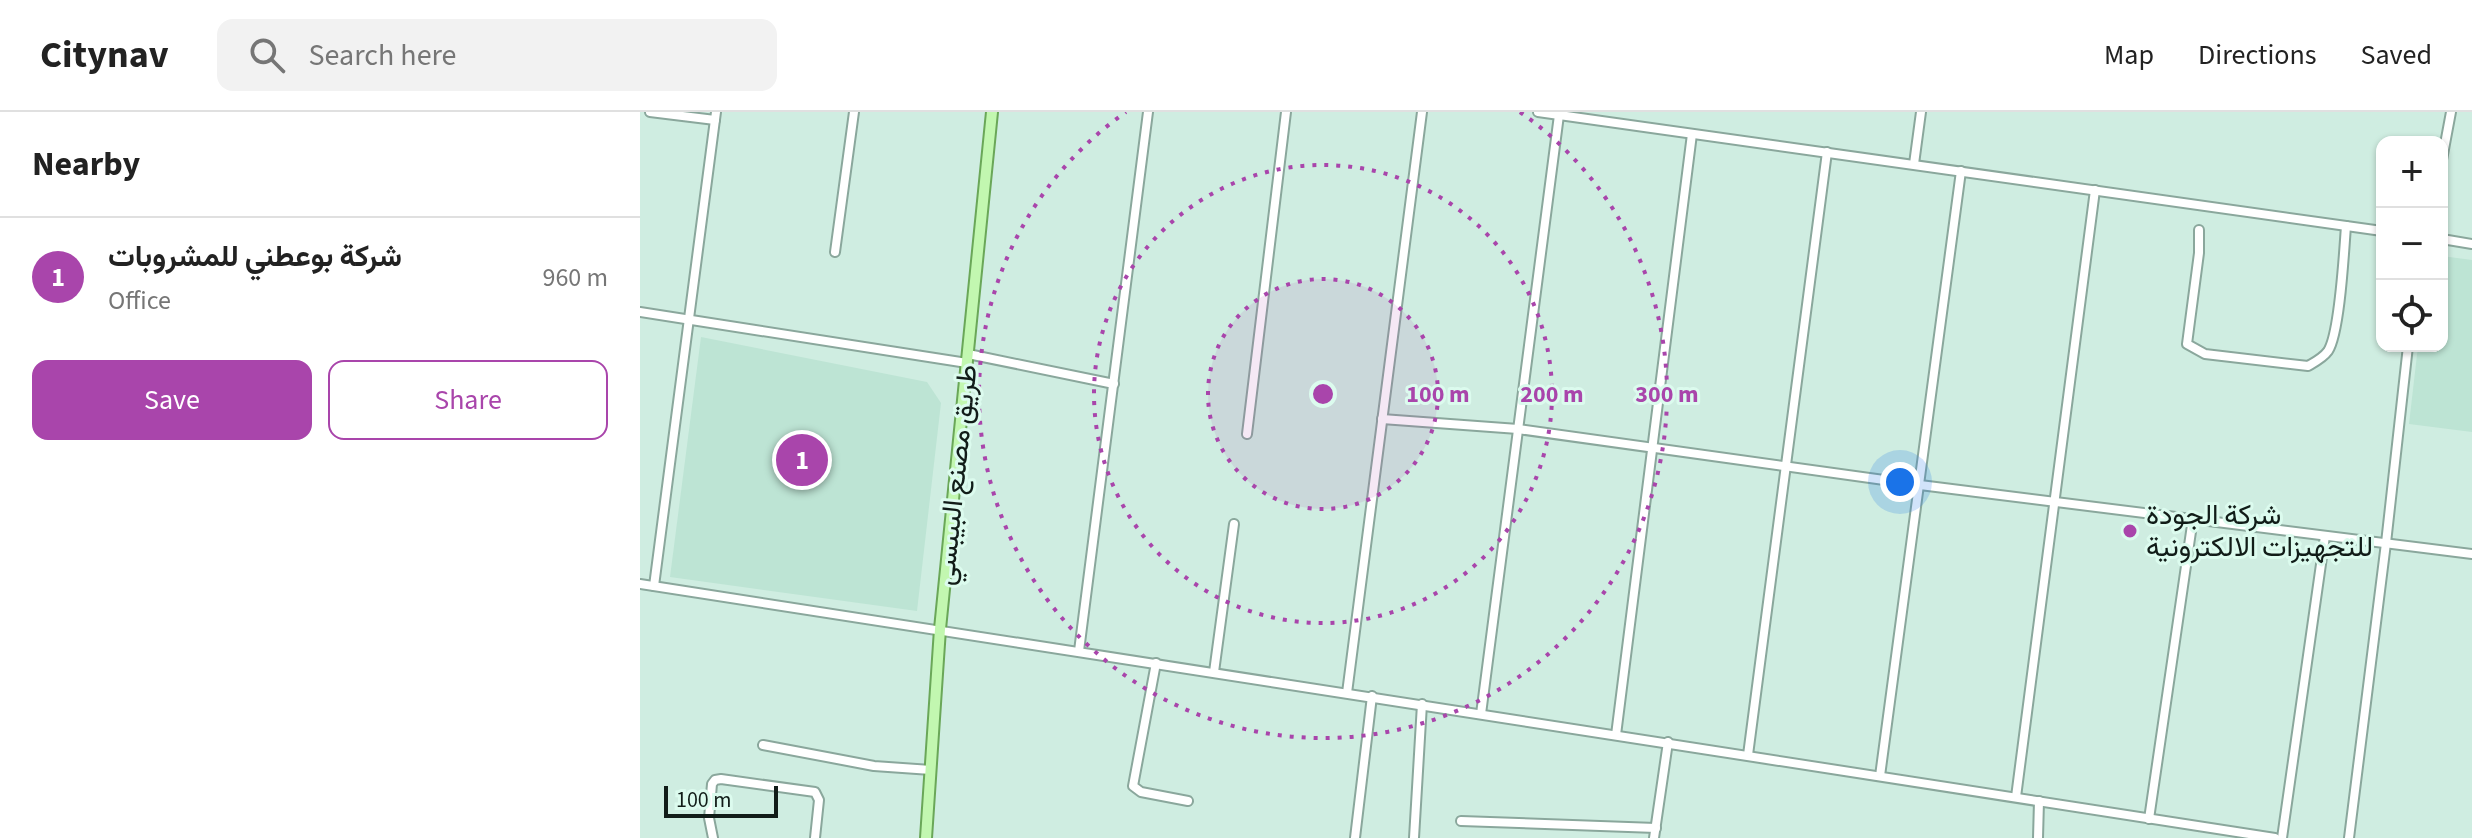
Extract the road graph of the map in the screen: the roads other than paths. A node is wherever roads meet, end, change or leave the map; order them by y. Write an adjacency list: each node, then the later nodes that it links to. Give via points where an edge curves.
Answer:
1 (650, 112): 11 (street)
2 (854, 112): 23 (street)
3 (992, 112): 27 (main road, طريق مصنع البيبسي)
4 (1148, 112): 28 (street)
5 (1286, 112): 31 (street)
6 (1422, 112): 29 (street)
7 (1538, 112): 10 (street)
8 (1921, 112): 15 (street)
9 (2451, 112): 13 (street)
10 (1559, 115): 12 (street); 30 (street)
11 (716, 116): 25 (street)
12 (1692, 134): 14 (street); 32 (street)
13 (2446, 136)
14 (1827, 152): 15 (street); 33 (street)
15 (1914, 164): 16 (street)
16 (1961, 171): 17 (street); 34 (street)
17 (2095, 190): 18 (street); 35 (street)
18 (2346, 226): 19 (street, via 2336,330 2329,351 2308,366 2205,354 2187,344); 20 (street)
19 (2199, 230)
20 (2376, 230)
21 (2448, 240): 22 (street)
22 (2472, 244)
23 (835, 252)
24 (640, 312): 25 (street)
25 (690, 319): 27 (street); 42 (street)
26 (2407, 352): 39 (street)
27 (968, 358): 28 (street); 43 (main road, طريق مصنع البيبسي)
28 (1114, 384): 44 (street)
29 (1382, 419): 30 (street); 47 (street)
30 (1518, 429): 32 (street); 50 (street)
31 (1247, 434)
32 (1652, 447): 33 (street); 51 (street)
33 (1785, 466): 34 (street); 54 (street)
34 (1920, 485): 35 (street); 56 (street)
35 (2056, 501): 36 (street); 57 (street)
36 (2193, 518): 38 (street); 60 (street)
37 (1234, 524): 46 (street)
38 (2325, 536): 39 (street); 71 (street)
39 (2386, 543): 40 (street); 72 (street)
40 (2472, 554)
41 (640, 584): 42 (street)
42 (654, 586): 43 (street)
43 (940, 629): 44 (street); 55 (main road, طريق مصنع البيبسي)
44 (1079, 651): 45 (street)
45 (1156, 663): 46 (street); 58 (street, via 1133,786)
46 (1214, 672): 47 (street)
47 (1347, 693): 48 (street)
48 (1372, 696): 49 (street); 67 (street)
49 (1422, 704): 50 (street); 68 (street)
50 (1481, 714): 51 (street)
51 (1616, 735): 52 (street)
52 (1668, 742): 54 (street); 62 (street)
53 (763, 745): 55 (street, via 874,766)
54 (1748, 755): 56 (street)
55 (931, 770): 66 (main road, طريق مصنع البيبسي)
56 (1880, 776): 57 (street)
57 (2016, 797): 59 (street)
58 (1188, 801)
59 (2039, 801): 60 (street); 69 (street)
60 (2149, 819): 63 (street)
61 (1461, 821): 62 (street)
62 (1655, 833)
63 (2226, 835): 70 (street)
64 (713, 838): 65 (street, via 712,784 721,779 815,792)
65 (815, 838)
66 (926, 838)
67 (1355, 838)
68 (1414, 838)
69 (2038, 838)
70 (2275, 838)
71 (2282, 838)
72 (2349, 838)

